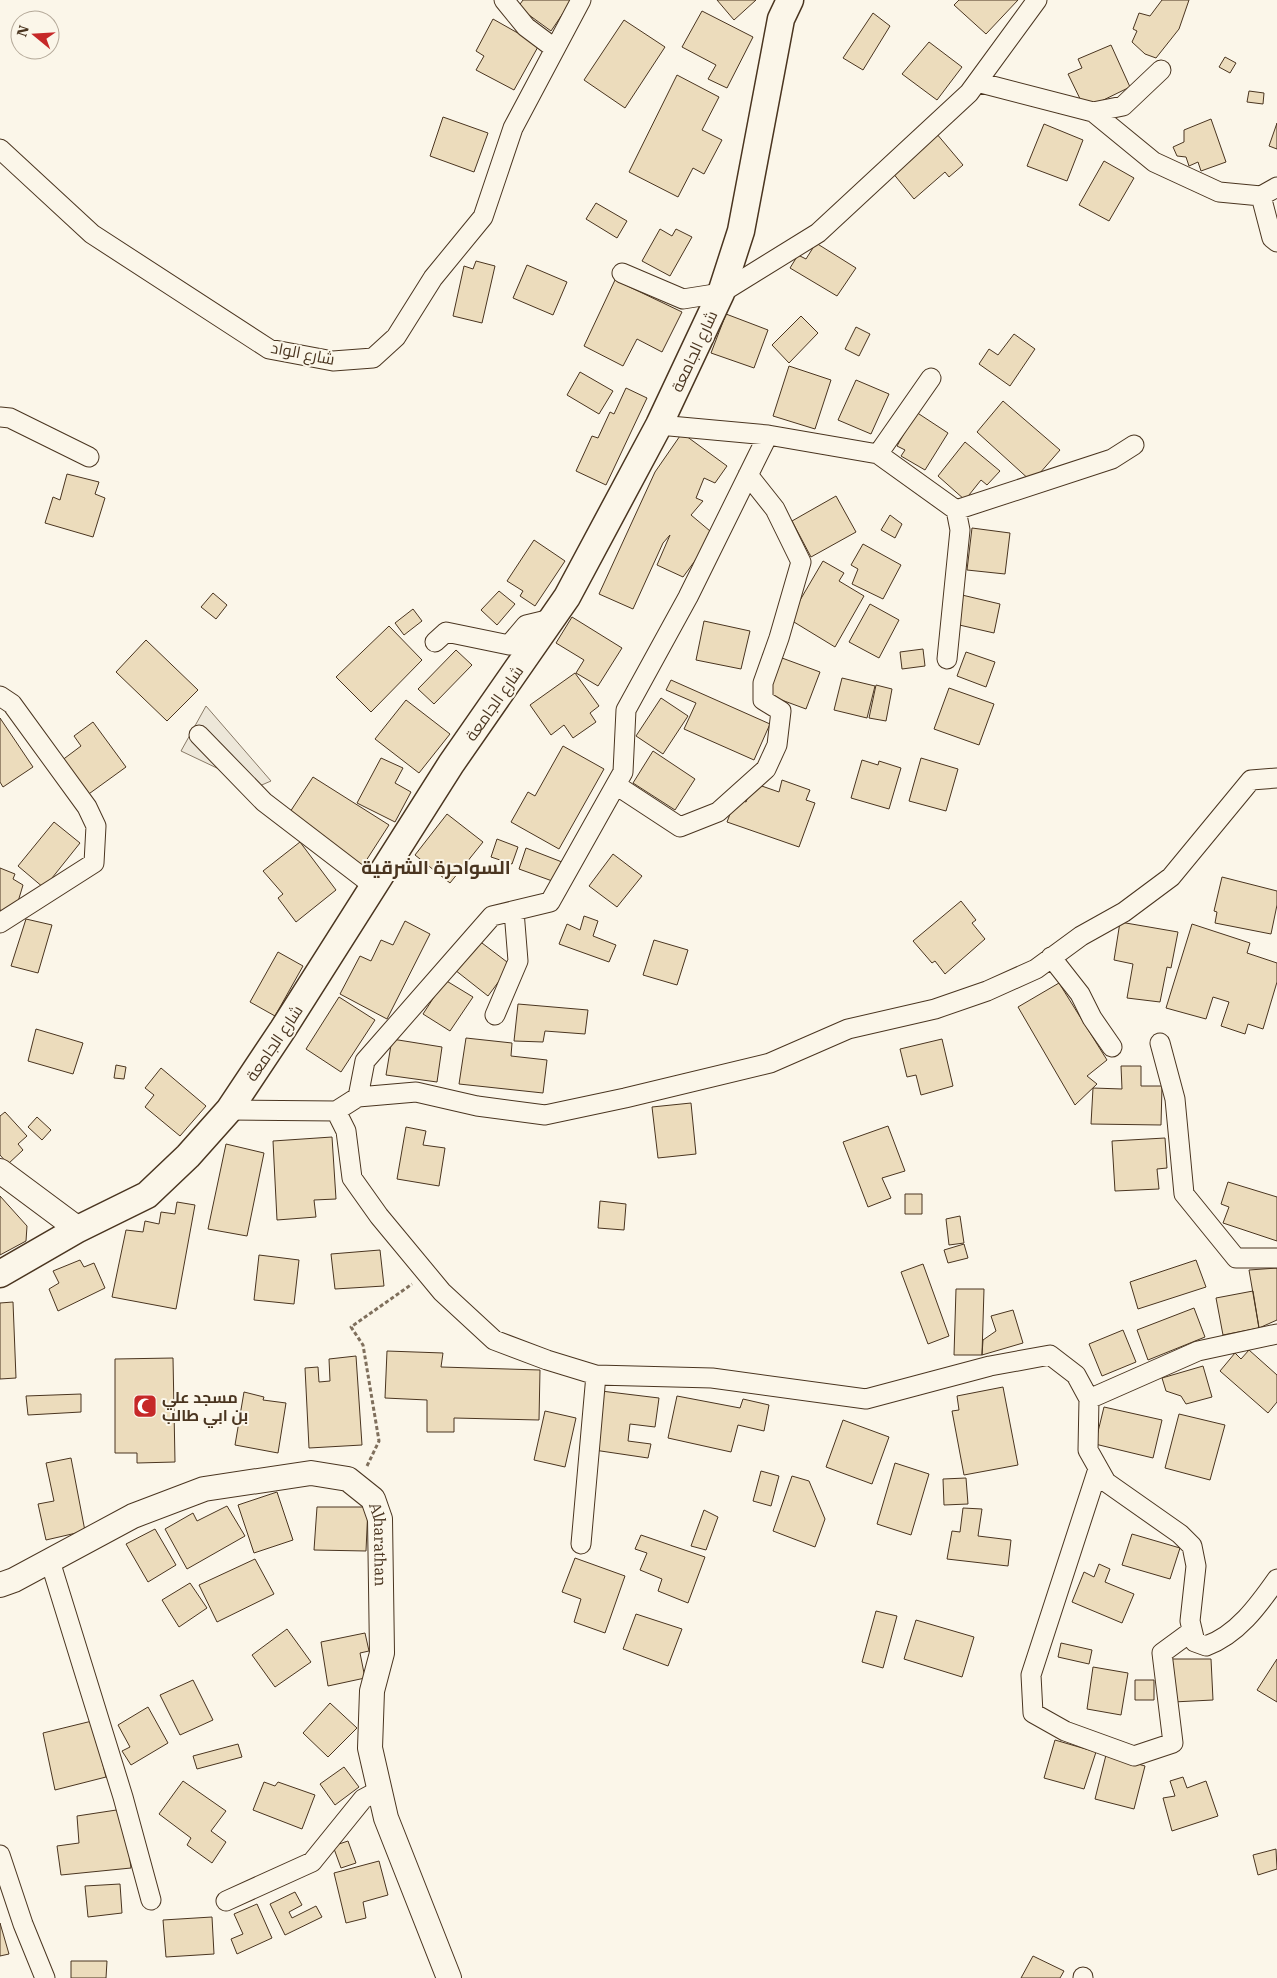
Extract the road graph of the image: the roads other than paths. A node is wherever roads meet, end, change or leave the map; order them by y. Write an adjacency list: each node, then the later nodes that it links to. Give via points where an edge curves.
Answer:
1 (504, 0): 5 (street, via 526,27)
2 (581, 0): 5 (street, شارع الواد)
3 (790, 0): 13 (main road, شارع الجامعة, via 781,19 741,231)
4 (1037, 0): 7 (street)
5 (554, 48): 9 (street, شارع الواد, via 513,128 483,217 433,278 396,337 372,358 332,361 269,349 92,234)
6 (1161, 70): 8 (street, via 1123,106)
7 (977, 82): 8 (street); 13 (street, via 818,233)
8 (1093, 112): 10 (street, via 1154,162 1219,192)
9 (0, 149)
10 (1269, 191): 11 (street, via 1272,238)
11 (1277, 242)
12 (622, 273): 13 (street, via 682,299)
13 (721, 294): 16 (main road, شارع الجامعة)
14 (931, 378): 19 (street)
15 (0, 417): 20 (street, via 10,418)
16 (659, 425): 17 (street); 23 (main road, شارع الجامعة, via 567,597)
17 (768, 435): 19 (street); 21 (street)
18 (1134, 445): 22 (street, via 1112,459)
19 (878, 454): 22 (street)
20 (89, 457)
21 (748, 475): 29 (street, via 688,597 626,710 623,772); 29 (street, via 775,509 801,562 763,683 763,700 781,711 776,745 766,769 718,812 680,827)
22 (956, 510): 25 (street, via 960,530)
23 (551, 619): 24 (street, via 526,626 509,644 446,632); 30 (main road, شارع الجامعة, via 451,764)
24 (435, 642)
25 (947, 659)
26 (0, 696): 32 (street, via 12,704 87,807 96,826 94,863)
27 (199, 736): 30 (street, via 264,802)
28 (1277, 778): 33 (street, via 1251,780 1171,877 1124,912)
29 (616, 785): 31 (street, via 550,902)
30 (375, 887): 38 (main road, شارع الجامعة)
31 (514, 910): 34 (street, via 518,961); 37 (street, via 492,916 365,1061)
32 (0, 923)
33 (1051, 957): 36 (street, via 1080,994); 37 (street, via 1036,969 987,991 935,1008 848,1029 770,1063 545,1115 477,1106 416,1092)
34 (495, 1015)
35 (1160, 1043): 42 (street, via 1174,1099 1184,1194 1236,1258)
36 (1112, 1047)
37 (358, 1097): 39 (street)
38 (229, 1110): 39 (street); 41 (main road, شارع الجامعة, via 147,1195)
39 (336, 1111): 45 (street, via 346,1131 352,1178 442,1292 494,1340)
40 (0, 1171): 41 (street)
41 (78, 1229): 43 (main road, شارع الجامعة)
42 (1277, 1258)
43 (0, 1274)
44 (1277, 1334): 46 (street, via 1198,1351)
45 (596, 1375): 46 (street, via 712,1378 866,1398 1050,1354 1076,1375); 48 (street)
46 (1089, 1398): 47 (street, via 1088,1450)
47 (1098, 1468): 52 (street, via 1106,1482 1192,1546 1196,1566 1190,1622); 52 (street, via 1032,1676 1033,1713 1065,1731 1134,1756 1172,1743 1162,1653)
48 (581, 1544)
49 (50, 1560): 51 (street, Alharathan); 53 (street, Alharathan, via 133,1516 204,1488 311,1472 348,1479 373,1499 380,1519 382,1653 372,1691 370,1748); 55 (street)
50 (1277, 1579): 52 (street, via 1262,1601 1221,1641 1206,1646 1195,1642)
51 (0, 1585)
52 (1192, 1631)
53 (380, 1790): 56 (street, via 364,1799 312,1862); 58 (street, Alharathan, via 386,1818)
54 (0, 1855): 57 (street)
55 (151, 1900)
56 (226, 1901)
57 (45, 1978)
58 (449, 1978)

